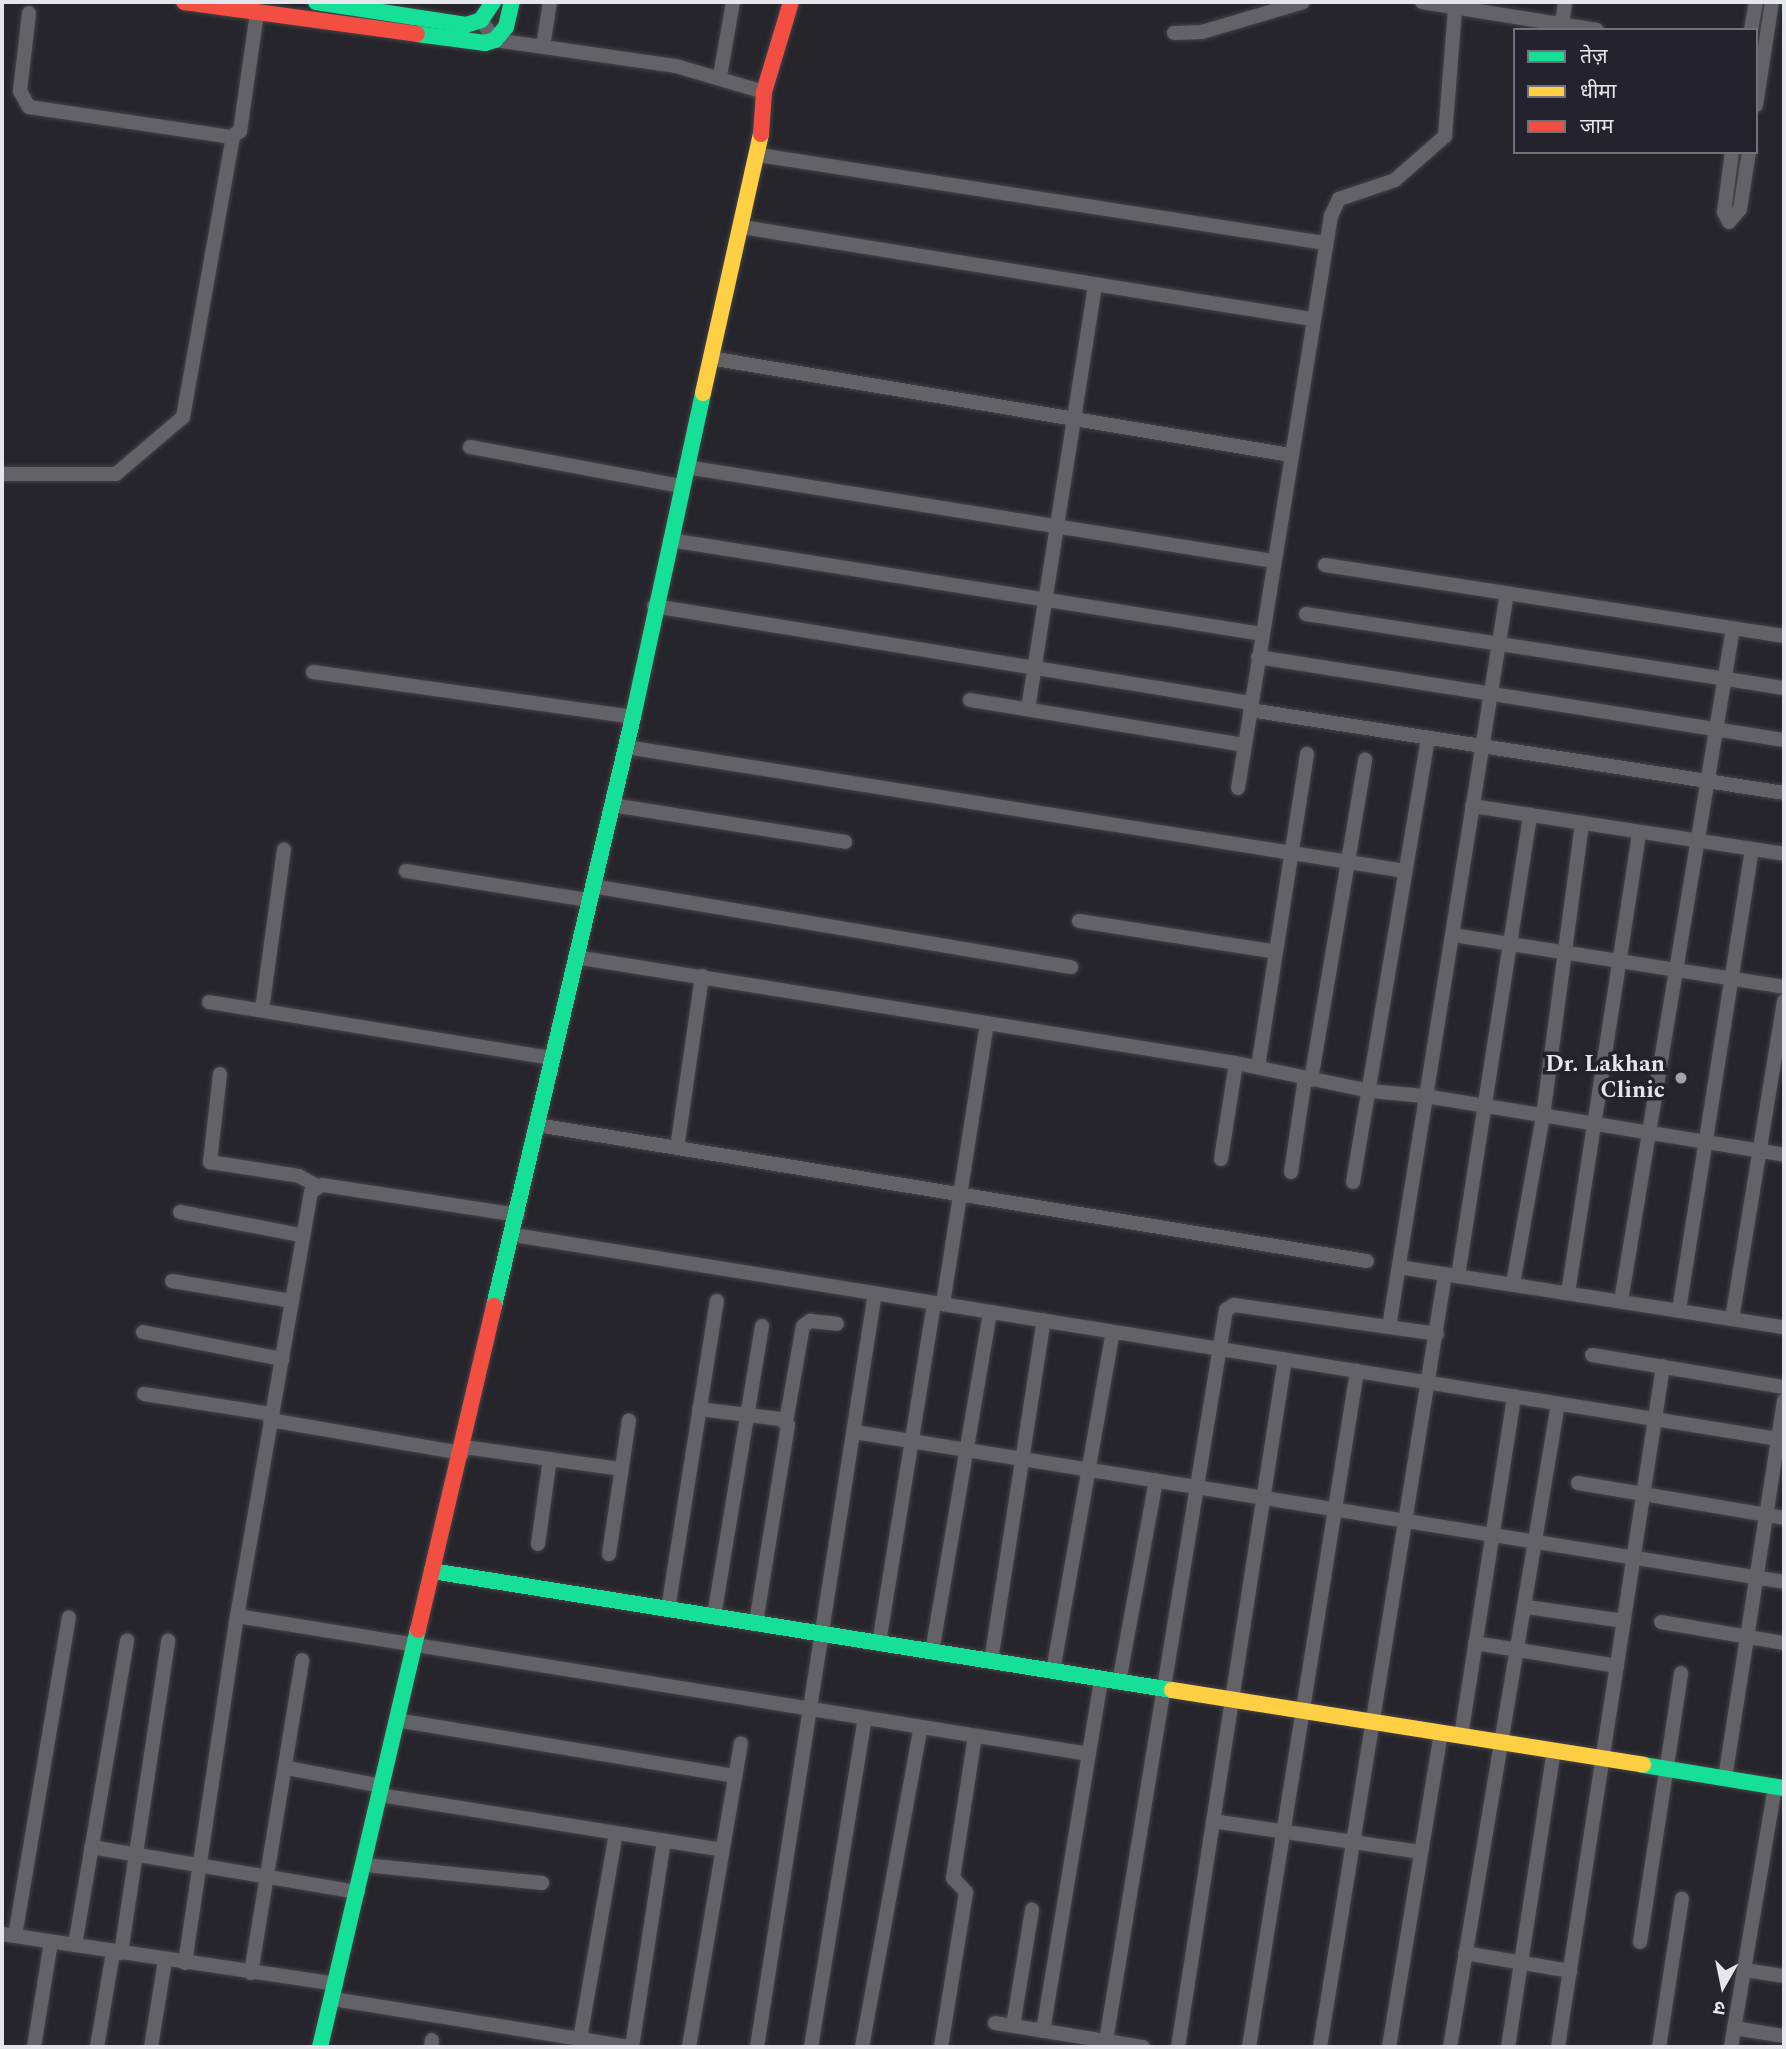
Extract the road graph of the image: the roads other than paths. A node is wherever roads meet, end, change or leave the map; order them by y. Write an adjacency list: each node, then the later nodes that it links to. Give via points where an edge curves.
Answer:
1 (184, 2): 15 (street)
2 (316, 2): 16 (street, via 466,25)
3 (493, 2): 16 (street)
4 (512, 2): 21 (street, via 506,27)
5 (550, 2): 22 (street)
6 (733, 2): 23 (street)
7 (791, 2): 25 (street)
8 (1303, 2): 20 (street, via 1202,32)
9 (1565, 2): 17 (street)
10 (1756, 2): 19 (street)
11 (1772, 2): 24 (street)
12 (1430, 3): 13 (street)
13 (1455, 8): 17 (street); 31 (street, via 1445,136 1395,180 1339,199)
14 (29, 13): 26 (street, via 20,91 29,107)
15 (257, 13): 21 (street, via 460,43); 26 (street, via 240,131)
16 (481, 20): 21 (street)
17 (1562, 24): 18 (street)
18 (1585, 28)
19 (1752, 28)
20 (1174, 33)
21 (495, 40): 22 (street)
22 (543, 47): 23 (street)
23 (720, 76): 25 (street)
24 (1758, 91)
25 (764, 92): 29 (street)
26 (233, 137): 39 (street, via 183,417 116,474)
27 (1732, 154): 28 (street, via 1724,212 1729,222 1740,209)
28 (1749, 154)
29 (759, 155): 30 (street); 31 (street)
30 (742, 227): 32 (street); 34 (street)
31 (1325, 243): 33 (street)
32 (1095, 284): 33 (street); 35 (street)
33 (1311, 319): 37 (street)
34 (710, 358): 35 (street); 38 (street)
35 (1072, 417): 37 (street); 41 (street)
36 (470, 447): 40 (street)
37 (1290, 454): 43 (street)
38 (686, 467): 40 (street); 41 (street)
39 (2, 474)
40 (681, 486): 42 (street)
41 (1055, 526): 43 (street); 46 (street)
42 (670, 540): 46 (street); 47 (street)
43 (1273, 561): 50 (street)
44 (1325, 565): 45 (street)
45 (1507, 593): 49 (street); 52 (street)
46 (1044, 599): 50 (street); 54 (street)
47 (654, 606): 54 (street); 62 (street)
48 (1306, 614): 52 (street)
49 (1733, 628): 51 (street); 56 (street)
50 (1262, 634): 53 (street)
51 (1784, 636)
52 (1499, 644): 56 (street); 58 (street)
53 (1258, 657): 58 (street); 60 (street)
54 (1034, 668): 60 (street); 61 (street)
55 (313, 672): 62 (street)
56 (1725, 679): 57 (street); 63 (street)
57 (1784, 688)
58 (1490, 694): 63 (street); 68 (street)
59 (970, 699): 61 (street)
60 (1250, 706): 64 (street); 66 (street)
61 (1028, 709): 66 (street)
62 (633, 717): 67 (street)
63 (1717, 730): 65 (street); 71 (street)
64 (1427, 738): 68 (street); 87 (street)
65 (1784, 740)
66 (1244, 745): 72 (street)
67 (626, 747): 74 (street); 83 (street)
68 (1482, 747): 71 (street); 75 (street)
69 (1307, 754): 83 (street)
70 (1366, 760): 85 (street)
71 (1707, 784): 73 (street); 79 (street)
72 (1238, 788)
73 (1784, 793)
74 (612, 805): 80 (street); 88 (street)
75 (1472, 806): 76 (street); 90 (street)
76 (1530, 815): 77 (street); 91 (street)
77 (1582, 823): 78 (street); 93 (street)
78 (1639, 832): 79 (street); 95 (street)
79 (1698, 841): 81 (street); 97 (street)
80 (845, 842)
81 (1752, 849): 84 (street); 99 (street)
82 (284, 850): 103 (street)
83 (1291, 853): 85 (street); 92 (street)
84 (1784, 854)
85 (1350, 862): 87 (street); 109 (street)
86 (406, 871): 88 (street)
87 (1405, 871): 110 (street)
88 (590, 893): 94 (street); 96 (street)
89 (1079, 922): 92 (street)
90 (1453, 934): 91 (street); 111 (street)
91 (1509, 944): 93 (street); 112 (street)
92 (1276, 952): 107 (street)
93 (1565, 952): 95 (street); 113 (street)
94 (575, 957): 98 (street); 105 (street)
95 (1620, 961): 97 (street); 114 (street)
96 (1071, 967)
97 (1677, 970): 99 (street); 116 (street)
98 (702, 976): 104 (street); 118 (street)
99 (1733, 978): 100 (street); 117 (street)
100 (1784, 987)
101 (209, 1002): 103 (street)
102 (1784, 1002): 119 (street)
103 (262, 1010): 105 (street)
104 (987, 1023): 106 (street); 125 (street)
105 (551, 1058): 115 (street)
106 (1236, 1063): 107 (street); 121 (street)
107 (1258, 1067): 109 (street)
108 (219, 1074): 124 (street, via 210,1162 299,1176)
109 (1308, 1079): 110 (street); 122 (street)
110 (1370, 1091): 111 (street); 123 (street)
111 (1425, 1096): 112 (street); 131 (street)
112 (1484, 1106): 113 (street); 132 (street)
113 (1543, 1115): 114 (street); 134 (street)
114 (1594, 1124): 116 (street); 136 (street)
115 (537, 1125): 118 (street); 127 (street)
116 (1649, 1133): 117 (street); 139 (street)
117 (1708, 1143): 119 (street); 141 (street)
118 (677, 1148): 125 (street)
119 (1759, 1151): 120 (street); 143 (street)
120 (1784, 1155)
121 (1220, 1159)
122 (1291, 1172)
123 (1353, 1182)
124 (317, 1186): 127 (street); 128 (street, via 310,1196)
125 (958, 1194): 130 (street); 140 (street)
126 (180, 1212): 128 (street)
127 (518, 1215): 129 (street)
128 (302, 1235): 137 (street)
129 (514, 1235): 135 (street); 173 (street)
130 (1367, 1261)
131 (1399, 1266): 132 (street); 147 (street)
132 (1452, 1275): 134 (street); 151 (street)
133 (172, 1281): 137 (street)
134 (1513, 1284): 136 (street)
135 (875, 1293): 140 (street); 170 (street)
136 (1568, 1293): 139 (street)
137 (292, 1301): 154 (street)
138 (717, 1301): 164 (street)
139 (1621, 1301): 141 (street)
140 (938, 1303): 142 (street); 172 (street)
141 (1679, 1310): 143 (street)
142 (990, 1312): 144 (street); 174 (street)
143 (1732, 1319): 148 (street)
144 (1044, 1321): 150 (street); 175 (street)
145 (836, 1324): 169 (street, via 810,1321 803,1326)
146 (762, 1326): 165 (street)
147 (1389, 1327): 151 (street); 152 (street, via 1230,1305)
148 (1784, 1327)
149 (143, 1332): 154 (street)
150 (1113, 1332): 152 (street); 178 (street)
151 (1437, 1334): 158 (street)
152 (1217, 1348): 155 (street); 181 (street)
153 (1592, 1355): 156 (street)
154 (282, 1359): 166 (street)
155 (1284, 1359): 157 (street); 183 (street)
156 (1663, 1366): 159 (street); 167 (street)
157 (1357, 1371): 158 (street); 184 (street)
158 (1430, 1383): 161 (street); 187 (street)
159 (1784, 1387)
160 (144, 1394): 166 (street)
161 (1514, 1396): 163 (street); 188 (street)
162 (1784, 1401): 171 (street)
163 (1558, 1404): 167 (street); 189 (street)
164 (699, 1409): 165 (street); 197 (street)
165 (748, 1416): 169 (street); 199 (street)
166 (271, 1417): 173 (street); 198 (street)
167 (1655, 1419): 171 (street); 182 (street)
168 (629, 1420): 177 (street)
169 (786, 1422): 203 (street)
170 (855, 1432): 172 (street); 204 (street)
171 (1781, 1439): 185 (street)
172 (913, 1441): 174 (street); 208 (street)
173 (463, 1450): 176 (street); 193 (street)
174 (968, 1450): 175 (street); 213 (street)
175 (1024, 1459): 178 (street); 215 (street)
176 (550, 1460): 177 (street); 190 (street)
177 (621, 1469): 191 (street)
178 (1087, 1469): 179 (street); 217 (street)
179 (1156, 1480): 181 (street); 220 (street)
180 (1578, 1483): 182 (street)
181 (1196, 1487): 183 (street); 221 (street)
182 (1644, 1494): 185 (street); 192 (street)
183 (1261, 1497): 184 (street); 222 (street)
184 (1334, 1509): 187 (street); 224 (street)
185 (1766, 1515): 186 (street); 194 (street)
186 (1784, 1518)
187 (1405, 1521): 188 (street); 227 (street)
188 (1492, 1534): 189 (street); 209 (street)
189 (1538, 1542): 192 (street); 196 (street)
190 (538, 1544)
191 (609, 1554)
192 (1634, 1556): 194 (street); 201 (street)
193 (432, 1571): 197 (street); 211 (street)
194 (1757, 1577): 195 (street); 205 (street)
195 (1784, 1582)
196 (1527, 1607): 201 (street); 212 (street)
197 (668, 1609): 199 (street)
198 (237, 1616): 211 (street); 253 (street)
199 (714, 1616): 203 (street)
200 (69, 1618): 259 (street)
201 (1624, 1621): 216 (street)
202 (1661, 1622): 205 (street)
203 (756, 1623): 204 (street)
204 (820, 1633): 208 (street); 223 (street)
205 (1747, 1637): 210 (street); 240 (street)
206 (127, 1640): 248 (street)
207 (168, 1641): 251 (street)
208 (879, 1643): 213 (street)
209 (1475, 1643): 212 (street); 231 (street)
210 (1784, 1643)
211 (412, 1645): 223 (street); 226 (street)
212 (1520, 1650): 216 (street); 233 (street)
213 (932, 1652): 215 (street)
214 (302, 1660): 237 (street)
215 (991, 1661): 217 (street)
216 (1617, 1666): 236 (street)
217 (1053, 1671): 219 (street)
218 (1681, 1673): 238 (street)
219 (1101, 1679): 220 (street); 235 (street)
220 (1119, 1682): 221 (street)
221 (1164, 1689): 222 (street); 279 (street)
222 (1229, 1699): 224 (street); 243 (street)
223 (808, 1709): 225 (street); 286 (street)
224 (1302, 1711): 227 (street); 244 (street)
225 (865, 1718): 228 (street); 287 (street)
226 (396, 1720): 239 (street); 242 (street)
227 (1372, 1722): 229 (street); 247 (street)
228 (921, 1727): 230 (street); 288 (street)
229 (1441, 1733): 231 (street); 250 (street)
230 (975, 1736): 235 (street); 289 (street, via 953,1878 966,1892)
231 (1461, 1736): 233 (street)
232 (741, 1743): 239 (street)
233 (1503, 1743): 234 (street); 264 (street)
234 (1554, 1751): 236 (street); 266 (street)
235 (1089, 1754): 276 (street)
236 (1602, 1759): 238 (street); 269 (street)
237 (287, 1768): 242 (street); 254 (street)
238 (1666, 1769): 240 (street); 261 (street)
239 (735, 1776): 249 (street)
240 (1725, 1778): 241 (street)
241 (1780, 1787): 268 (street)
242 (381, 1790): 245 (street); 252 (street)
243 (1213, 1821): 244 (street); 291 (street)
244 (1283, 1829): 247 (street); 292 (street)
245 (616, 1833): 246 (street); 278 (street)
246 (664, 1840): 249 (street); 284 (street)
247 (1353, 1840): 250 (street); 293 (street)
248 (91, 1847): 251 (street); 262 (street)
249 (722, 1850): 285 (street)
250 (1421, 1852): 294 (street)
251 (137, 1855): 253 (street); 263 (street)
252 (365, 1865): 255 (street); 256 (street)
253 (198, 1868): 254 (street); 267 (street)
254 (270, 1877): 256 (street); 270 (street)
255 (542, 1883)
256 (358, 1892): 272 (street)
257 (1682, 1899): 298 (street)
258 (1032, 1910): 274 (street)
259 (8, 1935): 260 (street)
260 (51, 1941): 262 (street); 280 (street)
261 (1640, 1942)
262 (75, 1945): 263 (street)
263 (117, 1953): 265 (street); 281 (street)
264 (1465, 1953): 266 (street); 295 (street)
265 (165, 1961): 267 (street); 282 (street)
266 (1521, 1962): 269 (street); 296 (street)
267 (185, 1964): 270 (street)
268 (1744, 1970): 271 (street); 275 (street)
269 (1570, 1971): 297 (street)
270 (251, 1973): 272 (street)
271 (1784, 1976)
272 (334, 1991): 278 (street); 283 (street)
273 (995, 2023): 274 (street)
274 (1013, 2026): 276 (street)
275 (1734, 2028): 277 (street); 299 (street)
276 (1043, 2031): 279 (street)
277 (1784, 2036)
278 (580, 2039): 284 (street)
279 (1105, 2044): 290 (street)
280 (34, 2047)
281 (97, 2047)
282 (151, 2047)
283 (320, 2047)
284 (624, 2047)
285 (688, 2047)
286 (757, 2047)
287 (811, 2047)
288 (862, 2047)
289 (941, 2047)
290 (1143, 2047)
291 (1178, 2047)
292 (1249, 2047)
293 (1320, 2047)
294 (1389, 2047)
295 (1450, 2047)
296 (1508, 2047)
297 (1558, 2047)
298 (1659, 2047)
299 (1731, 2047)

